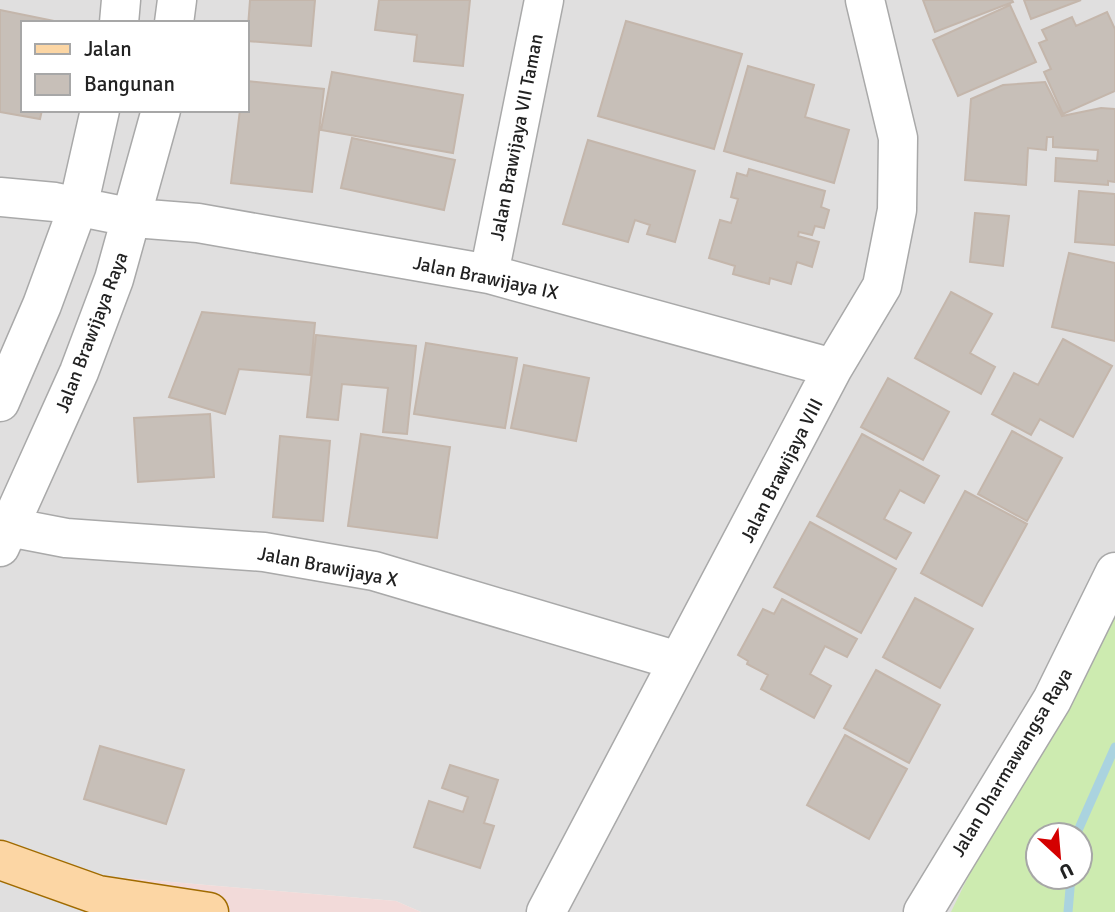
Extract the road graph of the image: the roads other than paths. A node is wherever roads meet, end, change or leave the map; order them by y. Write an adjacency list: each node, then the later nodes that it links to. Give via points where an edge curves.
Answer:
1 (121, 0): 5 (street)
2 (177, 0): 6 (street)
3 (544, 0): 12 (street, Jalan Brawijaya VII Taman)
4 (865, 0): 13 (street, Jalan Brawijaya VIII, via 898,138 897,210 882,286)
5 (119, 21)
6 (174, 21)
7 (100, 112): 10 (street)
8 (160, 112): 11 (street, Jalan Brawijaya Raya)
9 (0, 197): 10 (street, Jalan Brawijaya IX)
10 (78, 207): 11 (street, Jalan Brawijaya IX); 14 (street)
11 (134, 218): 12 (street, Jalan Brawijaya IX, via 198,223); 15 (street, Jalan Brawijaya Raya, via 79,372)
12 (489, 274): 13 (street, Jalan Brawijaya IX)
13 (833, 368): 17 (street, Jalan Brawijaya VIII)
14 (0, 402)
15 (4, 537): 17 (street, Jalan Brawijaya X, via 264,552 374,571)
16 (1115, 572): 21 (street, Jalan Dharmawangsa Raya, via 1052,700)
17 (678, 661): 20 (street, Jalan Brawijaya VIII)
18 (0, 860): 19 (main road, via 98,895)
19 (209, 912)
20 (546, 912)
21 (923, 912)

